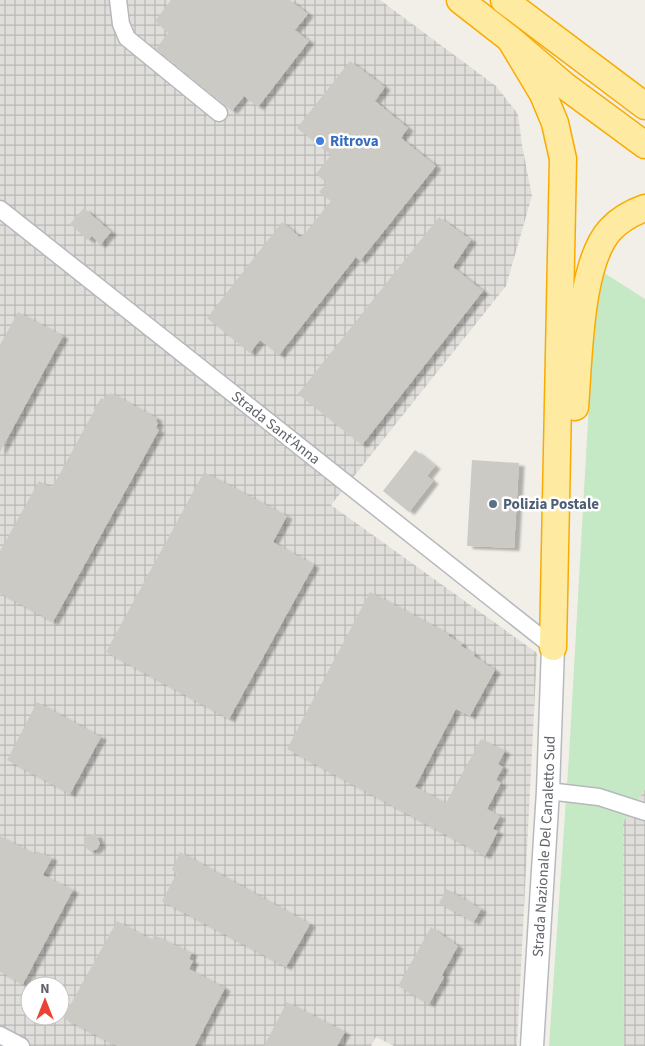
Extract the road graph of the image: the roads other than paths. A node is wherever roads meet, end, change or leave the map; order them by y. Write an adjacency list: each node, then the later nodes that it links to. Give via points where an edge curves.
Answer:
1 (118, 0): 6 (street, via 121,24 127,38)
2 (460, 0): 4 (highway)
3 (504, 0): 5 (highway)
4 (510, 39): 7 (highway, via 565,86); 10 (highway, via 544,94 563,159)
5 (645, 106)
6 (219, 113)
7 (645, 145)
8 (645, 208): 10 (highway, via 627,215 609,231 594,258 585,294)
9 (0, 209): 10 (street, Strada Sant'Anna)
10 (554, 647): 11 (main road, Strada Nazionale Del Canaletto Sud)
11 (548, 791): 12 (street, via 599,797); 15 (main road, Strada Nazionale Del Canaletto Sud)
12 (645, 812)
13 (0, 1035): 14 (street)
14 (21, 1046)
15 (532, 1046)

